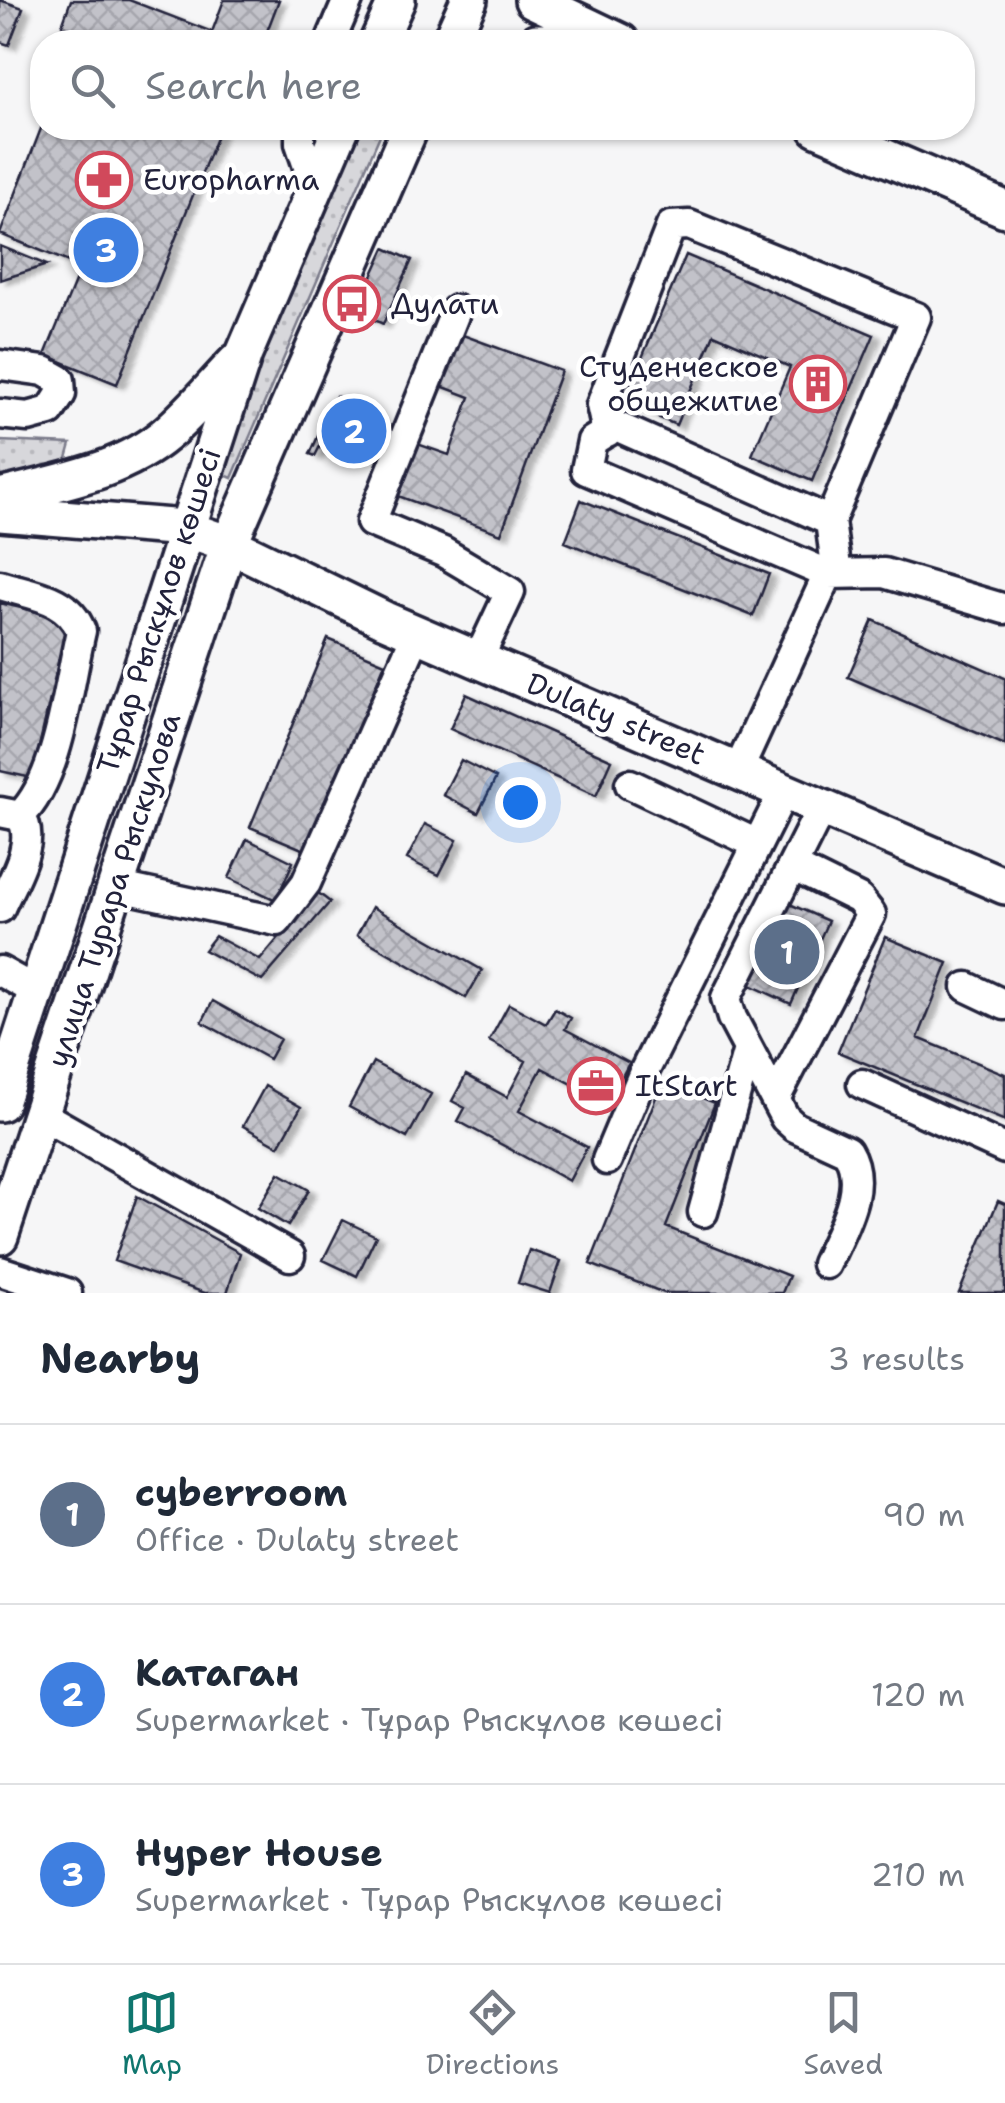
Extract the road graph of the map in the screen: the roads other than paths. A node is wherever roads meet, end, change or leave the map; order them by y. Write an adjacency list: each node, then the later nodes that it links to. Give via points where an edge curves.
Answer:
1 (348, 0): 6 (street)
2 (397, 0): 7 (main road)
3 (470, 0): 8 (main road)
4 (533, 0): 9 (main road)
5 (588, 0): 10 (main road)
6 (335, 30)
7 (383, 30)
8 (456, 30)
9 (596, 30)
10 (612, 30)
11 (300, 140): 15 (street)
12 (335, 140): 15 (main road, Тұрар Рыскұлов көшесі)
13 (406, 140): 26 (main road, Тұрар Рыскұлов көшесі)
14 (845, 140): 16 (main road)
15 (314, 187): 18 (main road, Тұрар Рыскұлов көшесі)
16 (1005, 209)
17 (456, 310): 31 (street, via 372,522 443,552 510,592)
18 (244, 354): 22 (main road, via 166,434 138,453); 25 (main road, Тұрар Рыскұлов көшесі)
19 (0, 366): 20 (street, via 44,371 60,380 61,394 50,411)
20 (0, 414)
21 (607, 432): 24 (street, via 616,426); 24 (street, via 601,404 671,226 690,225 916,317); 27 (street, via 592,441 586,470)
22 (0, 497)
23 (0, 512): 25 (main road, Dulaty street)
24 (830, 521): 27 (street, via 835,559)
25 (184, 528): 26 (main road, Dulaty street); 44 (main road, Тұрар Рыскұлов көшесі)
26 (230, 544): 30 (main road, Dulaty street); 39 (main road, улица Турара Рыскулова)
27 (828, 574): 29 (street, via 884,572); 32 (street)
28 (0, 586): 36 (street, via 61,603 81,632 46,778 34,802)
29 (1005, 609)
30 (417, 634): 31 (main road, Dulaty street); 39 (street, via 306,882 277,921)
31 (478, 660): 32 (main road, Dulaty street)
32 (738, 771): 34 (main road, Dulaty street)
33 (630, 784): 37 (street)
34 (784, 791): 35 (main road, Dulaty street); 37 (street)
35 (822, 808): 38 (street); 40 (main road, Dulaty street)
36 (10, 814): 41 (street, via 25,824 24,853)
37 (757, 844): 52 (street)
38 (794, 867): 46 (street, via 726,998); 48 (street, via 859,899 870,914)
39 (115, 886): 50 (main road, улица Турара Рыскулова)
40 (1005, 886)
41 (0, 908)
42 (0, 971): 44 (street)
43 (967, 988): 45 (street)
44 (36, 991): 49 (main road, Тұрар Рыскұлов көшесі)
45 (1005, 1005)
46 (748, 1049): 48 (street); 53 (street)
47 (862, 1084): 51 (street)
48 (775, 1099): 56 (street, via 794,1127 852,1159 852,1206)
49 (0, 1102)
50 (40, 1114): 54 (main road, улица Турара Рыскулова); 55 (street)
51 (1005, 1149)
52 (607, 1160)
53 (703, 1212)
54 (0, 1236)
55 (290, 1256)
56 (826, 1264)
57 (0, 1271): 58 (street)
58 (67, 1293)

